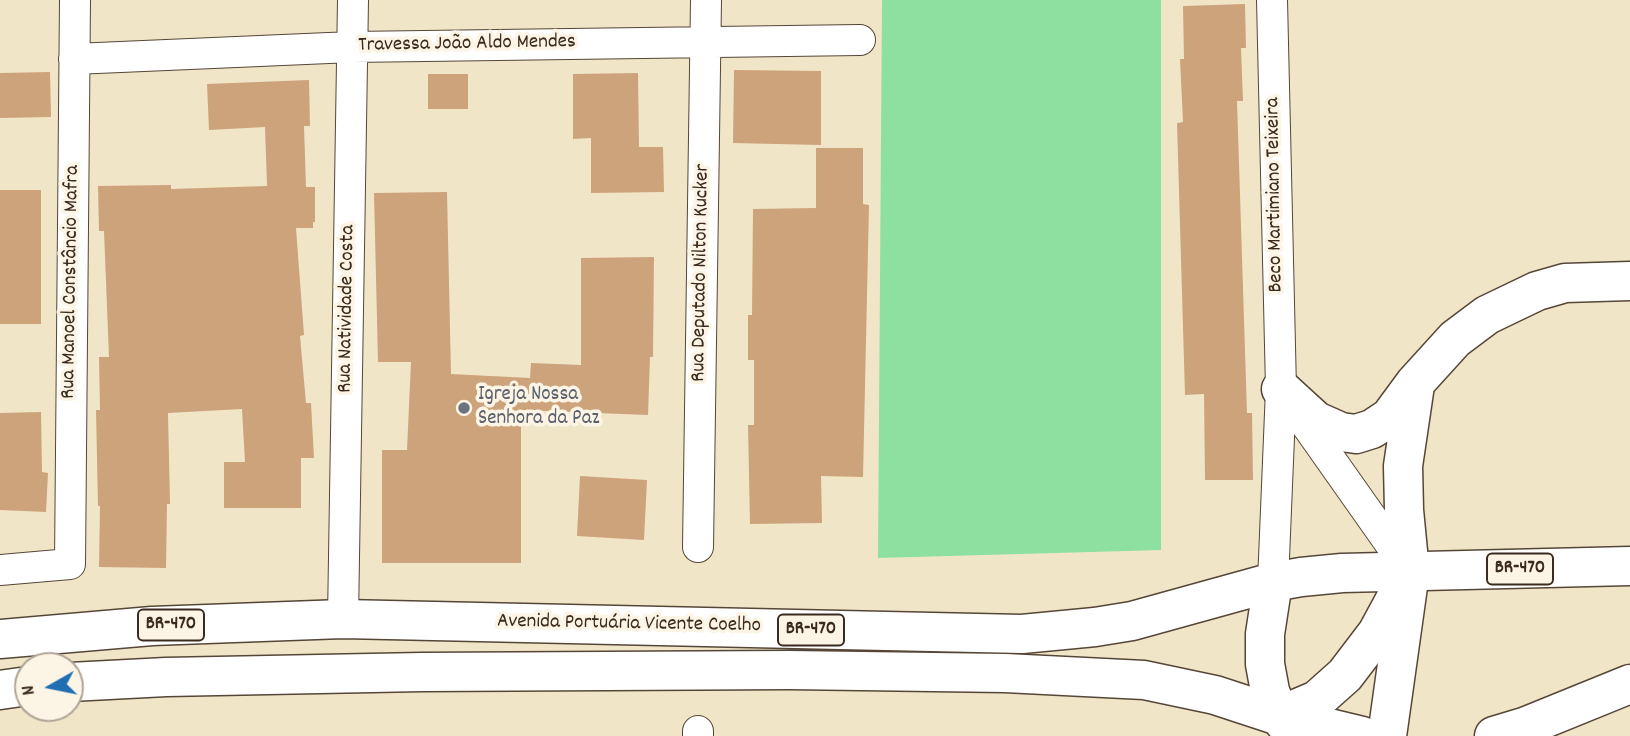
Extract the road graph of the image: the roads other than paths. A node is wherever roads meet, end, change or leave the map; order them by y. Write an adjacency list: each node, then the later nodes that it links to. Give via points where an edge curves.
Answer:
1 (75, 0): 8 (street, Rua Manoel Constâncio Mafra)
2 (353, 0): 7 (street, Rua Natividade Costa)
3 (706, 0): 6 (street, Rua Deputado Nilton Kucker)
4 (1272, 0): 11 (street, Beco Martimiano Teixeira)
5 (860, 40): 6 (street, Travessa João Aldo Mendes)
6 (705, 42): 7 (street, Travessa João Aldo Mendes); 12 (street, Rua Deputado Nilton Kucker)
7 (352, 47): 8 (street, Travessa João Aldo Mendes); 17 (street, Rua Natividade Costa)
8 (74, 59): 14 (street, Rua Manoel Constâncio Mafra, via 70,564)
9 (1630, 281): 10 (main road, via 1565,284 1511,302 1468,327)
10 (1415, 383): 11 (main road, via 1390,417 1356,434 1316,421); 15 (main road, via 1403,466)
11 (1281, 389): 15 (street); 16 (street, Beco Martimiano Teixeira)
12 (698, 547)
13 (1630, 566): 15 (main road, Avenida Portuária Vicente Coelho / BR-470)
14 (0, 570)
15 (1410, 572): 16 (main road, Avenida Portuária Vicente Coelho / BR-470, via 1342,573); 21 (main road, via 1377,633 1345,675); 23 (main road)
16 (1273, 582): 17 (main road, Avenida Portuária Vicente Coelho / BR-470, via 1132,621 1022,634); 21 (main road, via 1265,664 1270,691)
17 (343, 619): 18 (main road, Avenida Portuária Vicente Coelho / BR-470, via 152,626)
18 (0, 639)
19 (84, 681): 21 (main road, Avenida Portuária Vicente Coelho / BR-470, via 422,672 1006,673 1144,680 1215,695)
20 (1630, 684): 24 (main road)
21 (1287, 726): 22 (main road, Avenida Portuária Vicente Coelho / BR-470)
22 (1362, 736)
23 (1387, 736)
24 (1494, 736)

